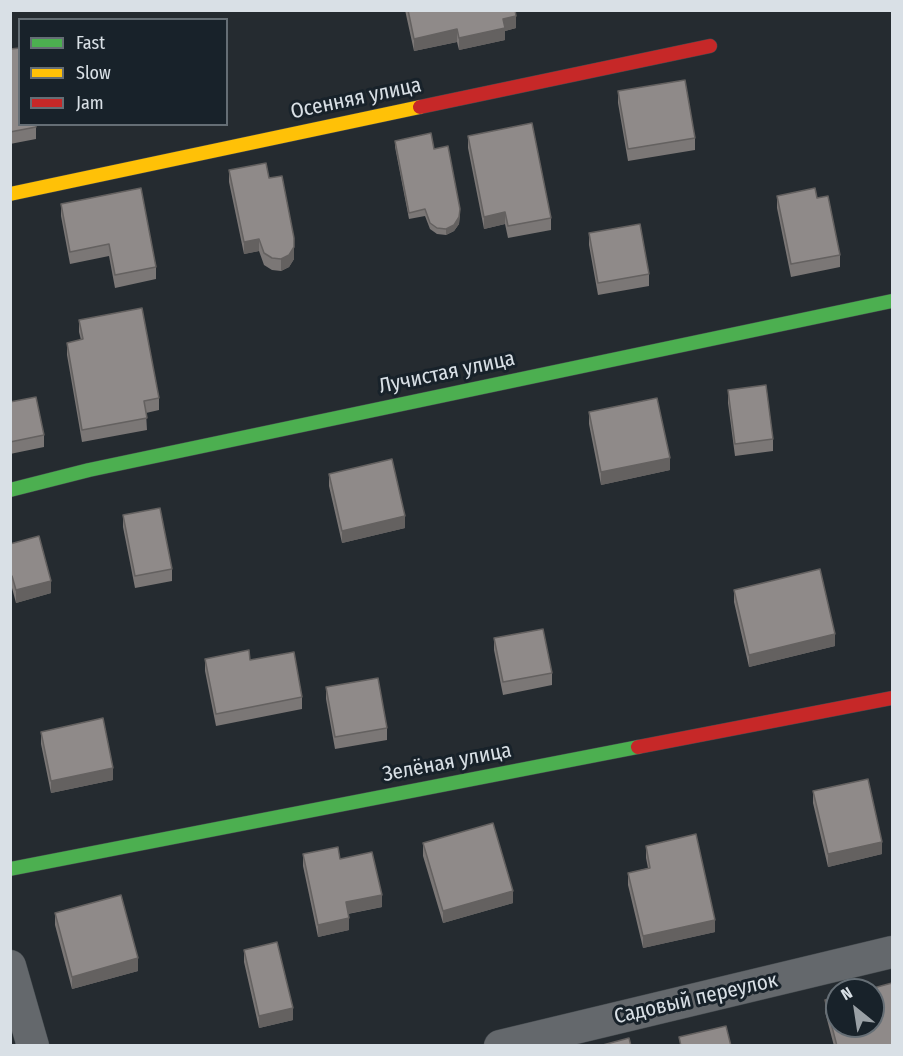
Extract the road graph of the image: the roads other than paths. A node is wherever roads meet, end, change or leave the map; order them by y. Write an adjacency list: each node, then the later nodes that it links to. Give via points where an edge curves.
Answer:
1 (710, 46): 2 (street, Осенняя улица)
2 (10, 194)
3 (892, 301): 4 (street, Лучистая улица, via 89,470)
4 (10, 490)
5 (892, 698): 6 (street, Зелёная улица)
6 (10, 869)
7 (892, 952): 10 (street, Садовый переулок)
8 (10, 966): 9 (street)
9 (33, 1046)
10 (500, 1046)

